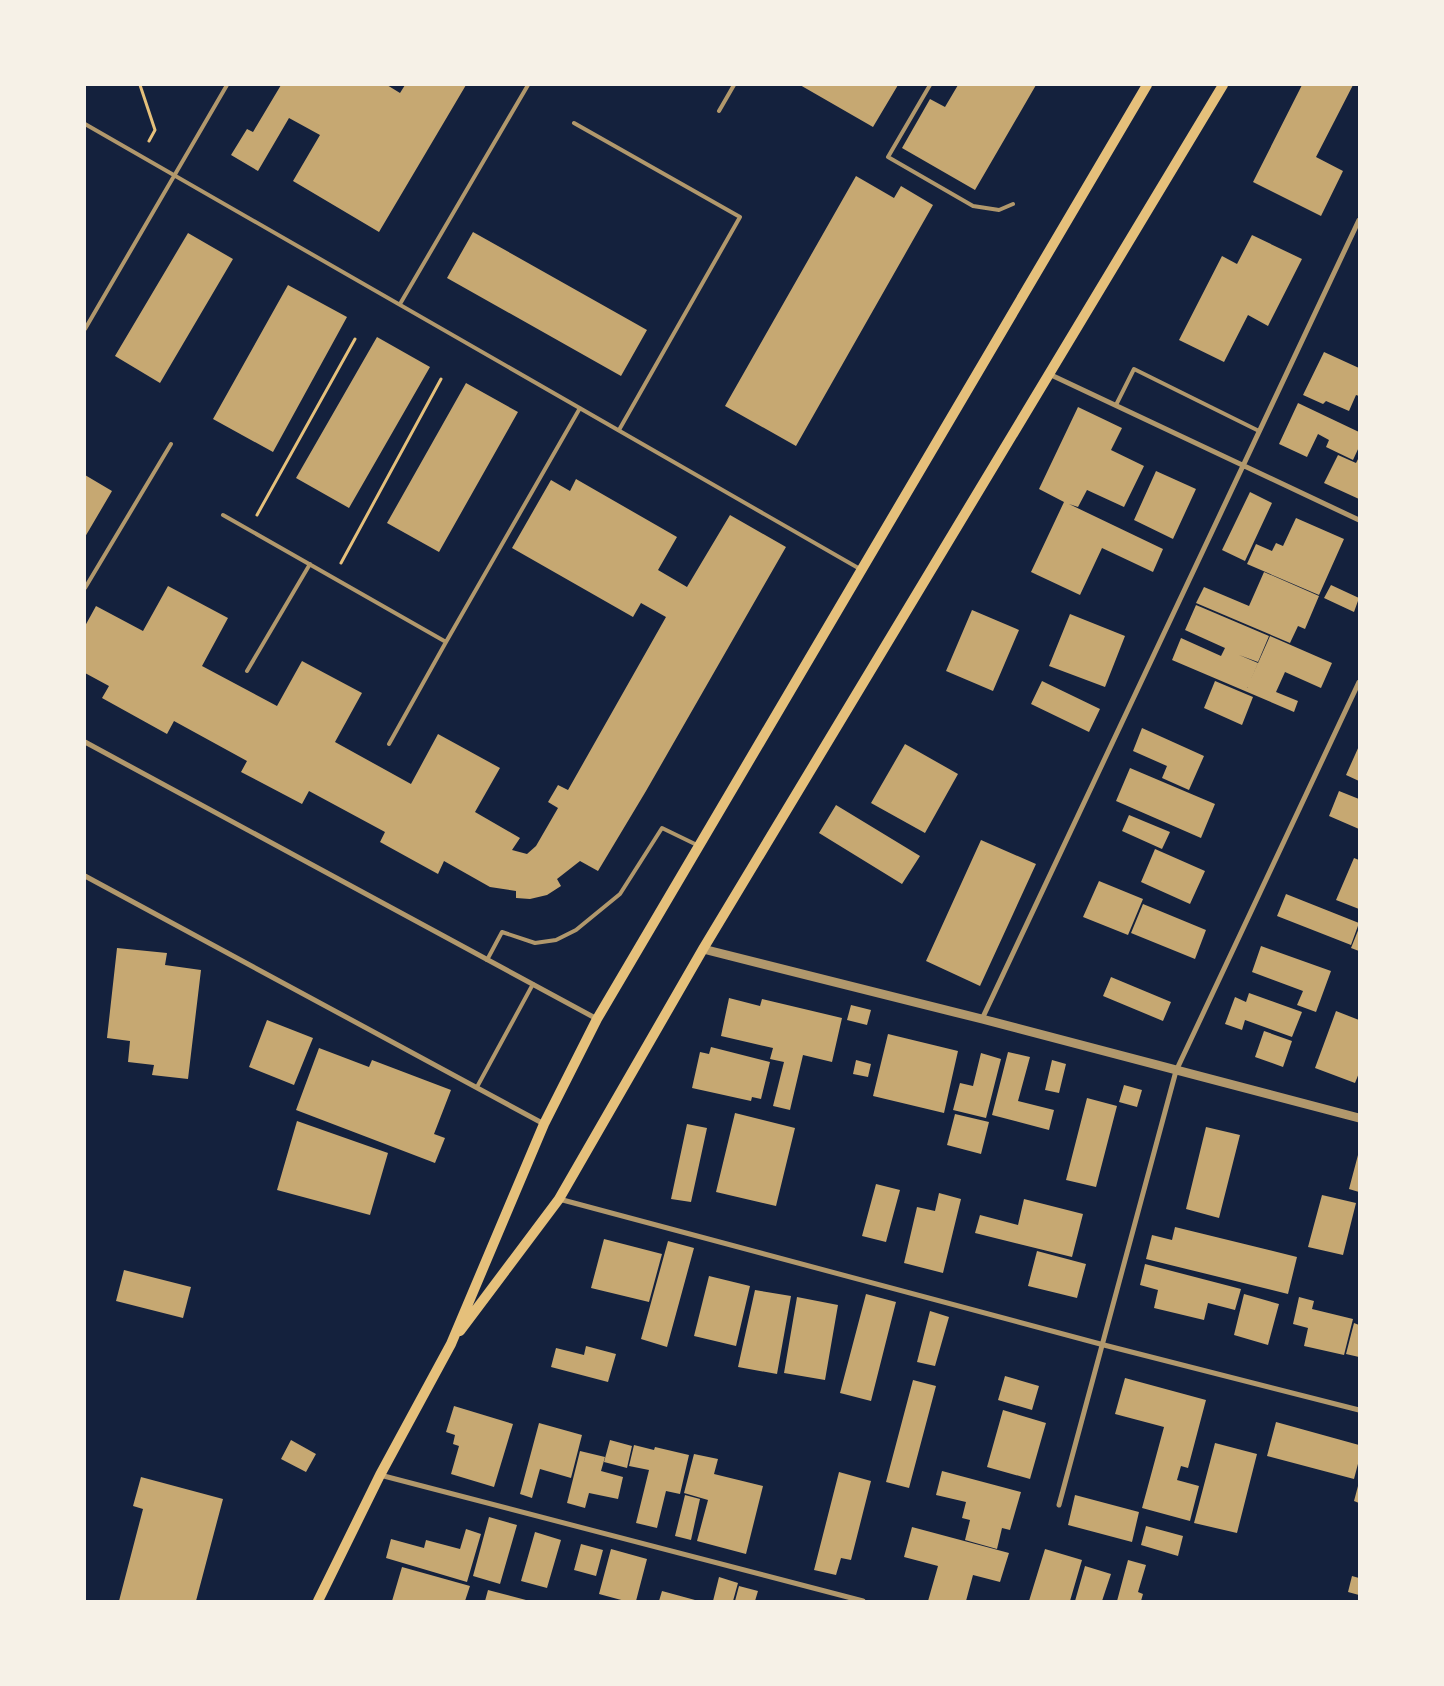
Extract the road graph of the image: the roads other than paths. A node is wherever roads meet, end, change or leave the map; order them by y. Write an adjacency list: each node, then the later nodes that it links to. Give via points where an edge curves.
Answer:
1 (227, 85): 10 (lane)
2 (528, 85): 13 (lane)
3 (734, 85): 7 (lane)
4 (930, 85): 11 (lane, via 888,157 973,206 999,210)
5 (1147, 85): 25 (main road)
6 (1223, 85): 15 (main road)
7 (720, 111)
8 (574, 123): 18 (lane, via 740,217)
9 (85, 124): 10 (lane)
10 (175, 175): 13 (lane); 14 (lane)
11 (1013, 204)
12 (1359, 220): 19 (street)
13 (400, 304): 17 (lane)
14 (85, 329)
15 (1049, 374): 16 (street); 34 (main road)
16 (1116, 405): 19 (lane, via 1134,369); 21 (street)
17 (580, 408): 18 (lane); 27 (lane)
18 (618, 430): 25 (lane)
19 (1259, 432): 21 (street)
20 (171, 444): 26 (lane)
21 (1243, 466): 23 (street); 38 (street)
22 (223, 515): 24 (lane)
23 (1359, 520)
24 (310, 564): 27 (lane); 28 (lane)
25 (862, 570): 32 (main road)
26 (85, 588)
27 (446, 642): 31 (lane)
28 (247, 671)
29 (1359, 682): 39 (street)
30 (85, 742): 35 (street)
31 (389, 744)
32 (699, 846): 35 (lane, via 662,828 620,894 576,930 556,940 535,943 502,932); 37 (main road)
33 (85, 876): 40 (street)
34 (704, 949): 38 (street); 43 (main road)
35 (487, 960): 36 (street)
36 (533, 984): 37 (street); 40 (lane)
37 (597, 1019): 42 (main road)
38 (982, 1019): 39 (street)
39 (1176, 1071): 41 (street); 45 (street)
40 (476, 1087): 42 (street)
41 (1359, 1118)
42 (544, 1124): 44 (main road)
43 (559, 1199): 44 (main road); 45 (street)
44 (451, 1344): 47 (main road)
45 (1104, 1345): 46 (street); 48 (street)
46 (1359, 1410)
47 (380, 1475): 49 (main road); 50 (street)
48 (1059, 1505)
49 (318, 1601)
50 (863, 1601)

